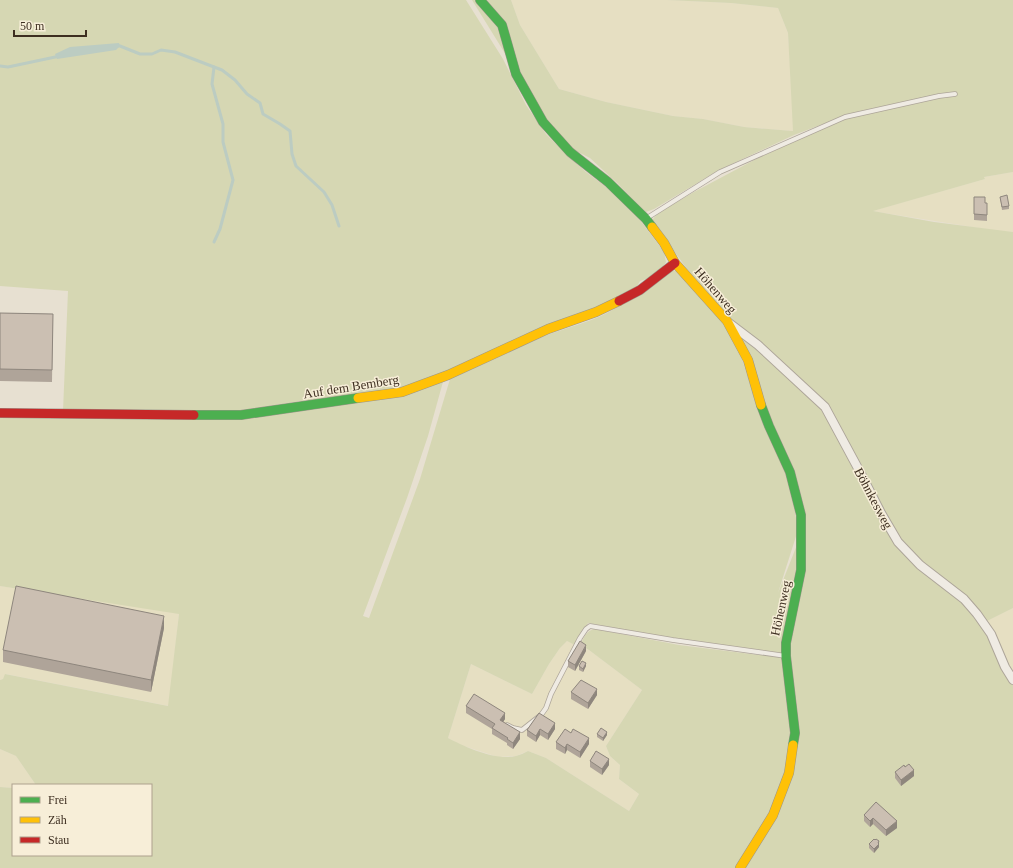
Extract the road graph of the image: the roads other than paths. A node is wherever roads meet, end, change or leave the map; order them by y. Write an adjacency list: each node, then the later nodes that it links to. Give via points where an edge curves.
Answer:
1 (480, 0): 3 (street, Höhenweg, via 502,25 516,74 543,122 570,152 608,182)
2 (955, 94): 3 (lane, via 845,117 720,172)
3 (646, 218): 4 (street, Höhenweg)
4 (676, 263): 5 (street, Höhenweg); 6 (street, Auf dem Bemberg, via 640,290 596,312 548,329 448,375 402,392 241,415)
5 (727, 321): 7 (street, Höhenweg, via 748,360 757,394 790,472 801,515 801,570 786,643); 8 (street, Böhnkesweg, via 758,345 825,407 898,542 920,565 964,600 977,614 991,634)
6 (0, 413)
7 (786, 656): 9 (lane, Höhenweg, via 590,626 580,638 541,715 522,730); 10 (street, Höhenweg, via 795,733 789,773 773,815)
8 (1013, 680)
9 (507, 725)
10 (740, 868)

